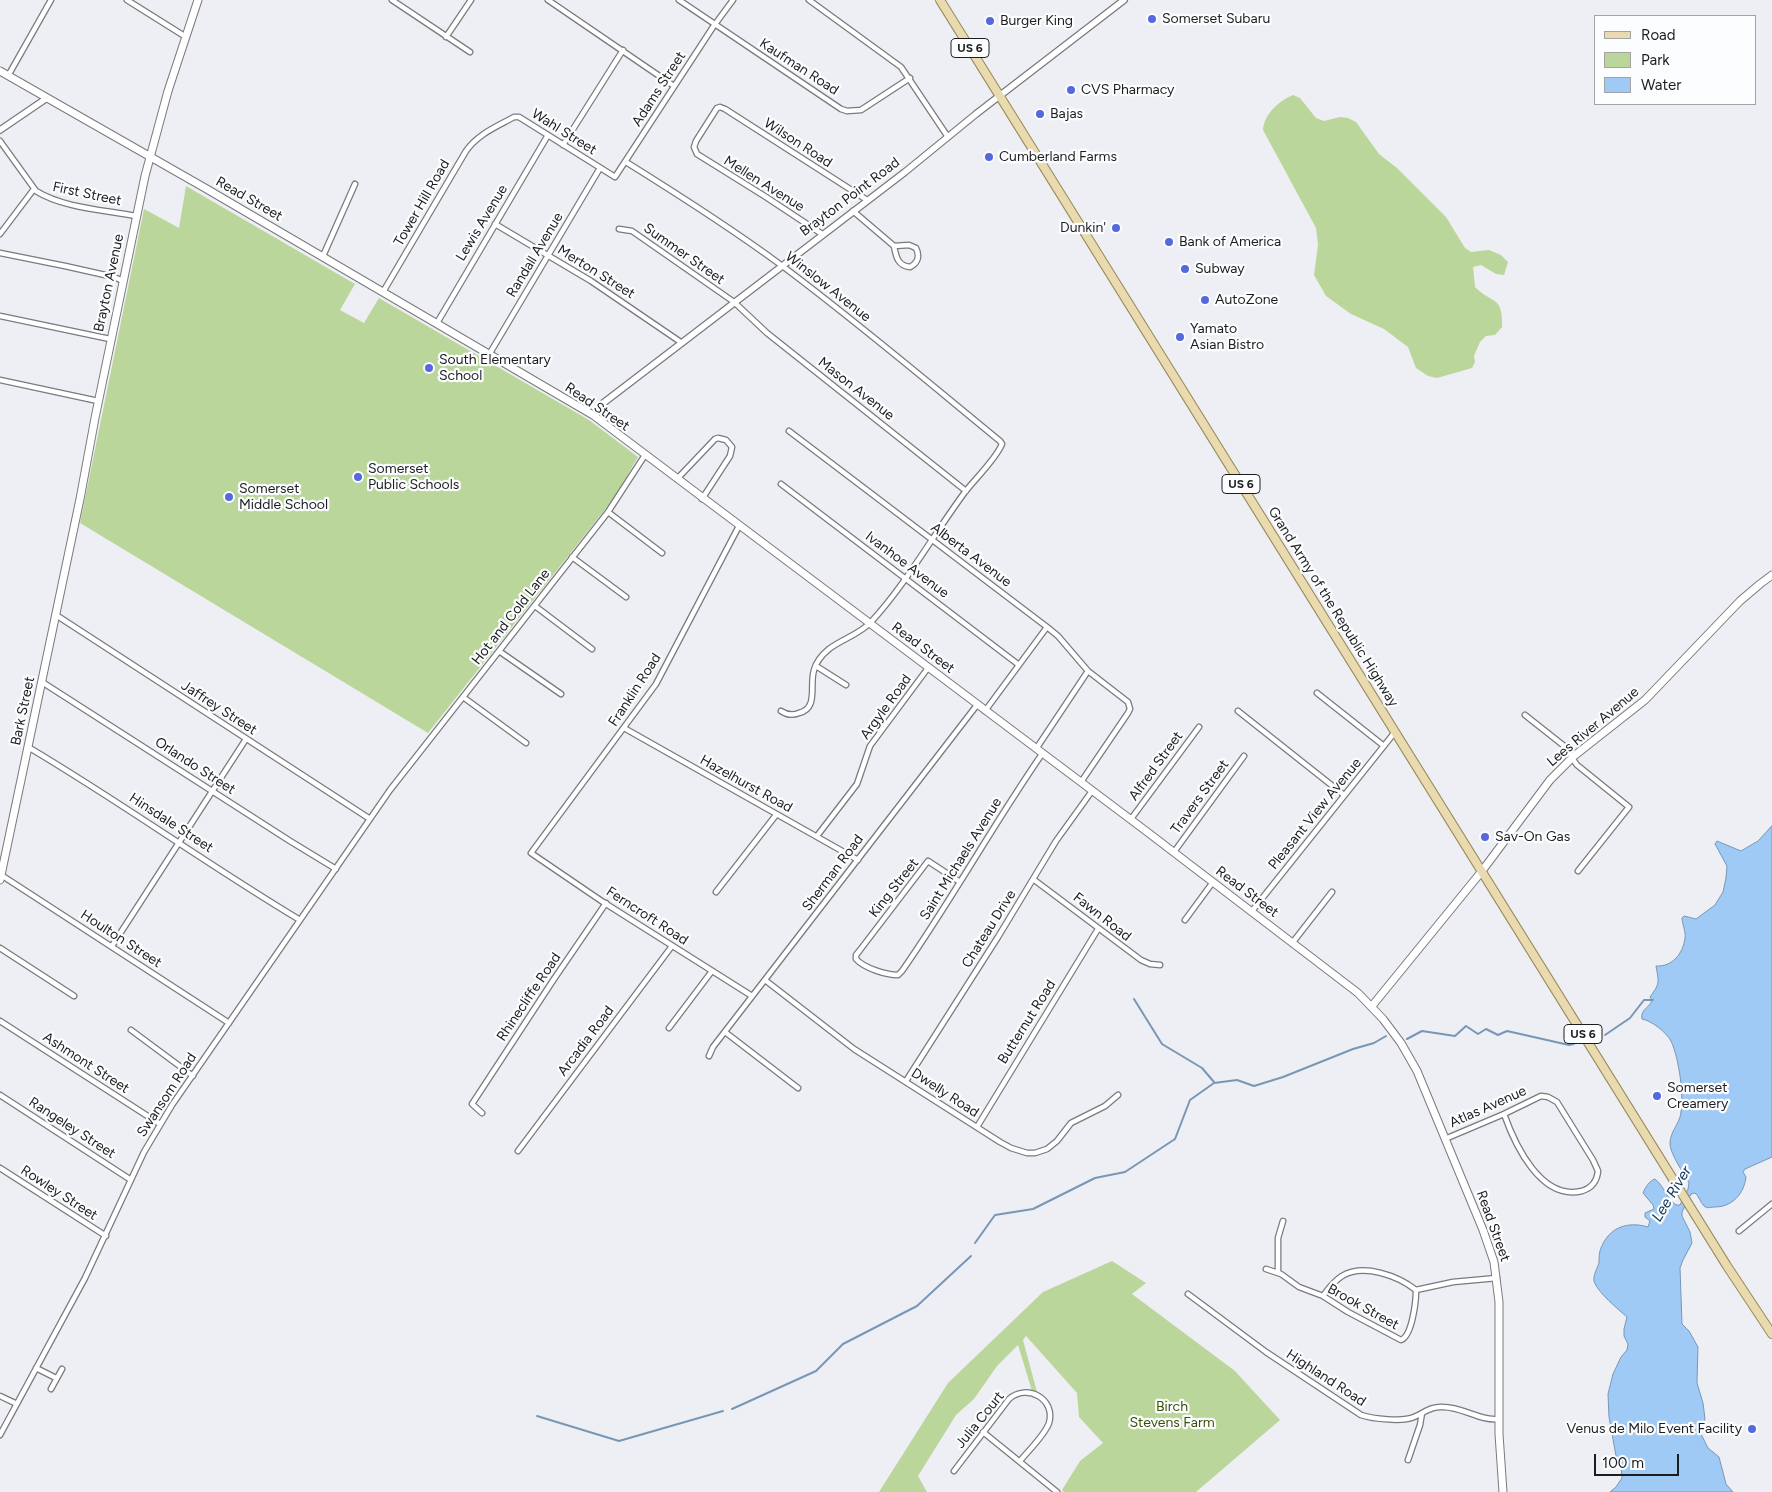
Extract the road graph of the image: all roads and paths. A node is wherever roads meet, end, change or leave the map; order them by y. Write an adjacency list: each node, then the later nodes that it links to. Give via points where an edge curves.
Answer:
1 (51, 0): 18 (street)
2 (127, 0): 13 (street)
3 (198, 0): 13 (main road, Brayton Avenue)
4 (471, 0): 14 (street)
5 (548, 0): 15 (street)
6 (679, 0): 12 (street, Kaufman Road)
7 (733, 0): 12 (street, Adams Street)
8 (809, 0): 19 (street, via 885,54)
9 (940, 0): 21 (main road, Grand Army of the Republic Highway / US 6)
10 (1124, 0): 21 (street, Brayton Point Road)
11 (395, 1): 14 (street)
12 (714, 25): 19 (street, Kaufman Road, via 847,111 861,110); 20 (street, Adams Street)
13 (186, 37): 30 (main road, Brayton Avenue)
14 (446, 37): 16 (street)
15 (623, 50): 20 (street); 28 (street)
16 (470, 52)
17 (0, 71): 18 (main road, Read Street)
18 (8, 76): 22 (main road, Read Street)
19 (910, 78): 26 (street)
20 (674, 86): 31 (street, Adams Street)
21 (1000, 96): 26 (street, Brayton Point Road); 95 (main road, Grand Army of the Republic Highway / US 6)
22 (47, 98): 23 (street); 30 (main road, Read Street)
23 (0, 130)
24 (488, 131): 25 (street, Wahl Street, via 519,117); 48 (street, Tower Hill Road, via 466,151)
25 (548, 134): 28 (street, Wahl Street); 38 (street, Lewis Avenue)
26 (948, 137): 35 (street, Brayton Point Road)
27 (0, 142): 34 (street, First Street)
28 (563, 145): 32 (street, Wahl Street)
29 (695, 150): 35 (street, Wilson Road, via 696,141 720,107); 41 (street, Mellen Avenue, via 703,159)
30 (150, 156): 37 (main road, Brayton Avenue); 45 (main road, Read Street)
31 (626, 162): 32 (street, Adams Street, via 615,177); 46 (street, Winslow Avenue, via 722,222)
32 (600, 168): 44 (street, Randall Avenue)
33 (356, 184): 45 (street)
34 (34, 189): 37 (street, First Street, via 57,201); 40 (street)
35 (867, 200): 36 (street, Brayton Point Road)
36 (853, 211): 41 (street, Brayton Point Road); 42 (street)
37 (136, 216): 47 (main road, Brayton Avenue)
38 (495, 224): 44 (street, Merton Street); 51 (street, Lewis Avenue)
39 (618, 229): 49 (street, Summer Street, via 632,231)
40 (0, 234)
41 (822, 234): 46 (street, Brayton Point Road)
42 (894, 246): 42 (street, via 895,255 902,265 910,267 916,263 916,248)
43 (0, 253): 47 (street)
44 (548, 254): 53 (street, Merton Street); 54 (street, Randall Avenue)
45 (322, 256): 48 (main road, Read Street)
46 (781, 265): 49 (street, Brayton Point Road); 62 (street, Winslow Avenue, via 1000,441 1001,448)
47 (123, 281): 52 (main road, Brayton Avenue)
48 (384, 292): 51 (main road, Read Street)
49 (734, 302): 53 (street, Brayton Point Road); 62 (street, Mason Avenue, via 767,333)
50 (0, 316): 52 (street)
51 (437, 323): 54 (main road, Read Street)
52 (110, 339): 56 (main road, Brayton Avenue)
53 (682, 343): 57 (street, Brayton Point Road, via 602,404)
54 (490, 353): 57 (main road, Read Street)
55 (0, 380): 56 (street)
56 (98, 400): 70 (main road, Brayton Avenue)
57 (593, 415): 59 (main road, Read Street)
58 (789, 431): 66 (street, Alberta Avenue)
59 (645, 455): 60 (main road, Read Street); 64 (street, Hot and Cold Lane)
60 (677, 479): 63 (main road, Read Street); 63 (street, via 715,439 726,440 732,447 730,456)
61 (781, 484): 71 (street, Ivanhoe Avenue)
62 (966, 491): 66 (street)
63 (702, 499): 65 (main road, Read Street)
64 (608, 512): 67 (street); 68 (street, Hot and Cold Lane)
65 (739, 526): 75 (main road, Read Street); 94 (street, Franklin Road, via 659,678)
66 (931, 539): 71 (street); 76 (street, Alberta Avenue)
67 (662, 553)
68 (572, 557): 72 (street); 73 (street, Hot and Cold Lane)
69 (1772, 575): 102 (main road, Lees River Avenue, via 1740,601 1645,700)
70 (64, 576): 74 (main road, Bark Street)
71 (906, 579): 75 (street); 79 (street, Ivanhoe Avenue)
72 (626, 597)
73 (535, 606): 77 (street); 78 (street, Hot and Cold Lane)
74 (56, 615): 83 (main road, Bark Street); 96 (street, Jaffrey Street)
75 (870, 624): 80 (street, via 829,649); 81 (main road, Read Street)
76 (1047, 627): 79 (street); 82 (street, Alberta Avenue)
77 (592, 649)
78 (500, 651): 86 (street); 87 (street, Hot and Cold Lane)
79 (1019, 665): 90 (street)
80 (816, 666): 84 (street); 89 (street, via 810,706 802,713 788,715)
81 (928, 668): 88 (main road, Read Street); 111 (street, Argyle Road, via 870,746 856,784)
82 (1088, 671): 100 (street, Saint Michaels Avenue); 103 (street, Alberta Avenue, via 1130,707)
83 (42, 682): 98 (main road, Bark Street); 105 (street, Orlando Street)
84 (846, 685)
85 (1317, 693): 99 (street)
86 (561, 694)
87 (463, 697): 97 (street); 104 (street, Hot and Cold Lane)
88 (977, 705): 90 (main road, Read Street); 115 (street, Sherman Road)
89 (781, 711)
90 (985, 711): 100 (main road, Read Street)
91 (1238, 711): 107 (street)
92 (1525, 715): 102 (street, via 1568,749)
93 (1199, 727): 110 (street, Alfred Street)
94 (624, 728): 108 (street, Hazelhurst Road); 114 (street, Franklin Road)
95 (1395, 732): 99 (street, Pleasant View Avenue); 117 (main road, Grand Army of the Republic Highway / US 6)
96 (246, 739): 105 (street); 109 (street, Jaffrey Street)
97 (526, 743)
98 (28, 746): 112 (street, Hinsdale Street); 119 (main road, Bark Street)
99 (1384, 746): 107 (street, Pleasant View Avenue)
100 (1039, 752): 103 (main road, Read Street); 121 (street, Saint Michaels Avenue)
101 (1244, 756): 113 (street, Travers Street)
102 (1572, 758): 117 (main road, Lees River Avenue, via 1534,800); 118 (street, via 1629,807)
103 (1081, 782): 106 (main road, Read Street)
104 (390, 790): 109 (street, Swansom Road)
105 (213, 791): 112 (street); 116 (street, Orlando Street)
106 (1092, 791): 110 (main road, Read Street); 120 (street, Chateau Drive)
107 (1344, 795): 126 (street, Pleasant View Avenue)
108 (776, 815): 111 (street, Hazelhurst Road); 123 (street)
109 (370, 819): 116 (street, Swansom Road)
110 (1130, 819): 113 (main road, Read Street)
111 (818, 836): 115 (street, Hazelhurst Road)
112 (178, 843): 127 (street, Hinsdale Street); 131 (street)
113 (1174, 852): 122 (main road, Read Street)
114 (531, 853): 125 (street, Ferncroft Road)
115 (858, 860): 137 (street, Sherman Road)
116 (336, 869): 127 (street, Swansom Road)
117 (1482, 871): 140 (main road, Lees River Avenue); 170 (main road, US 6)
118 (1578, 871)
119 (1, 877): 131 (street, Houlton Street)
120 (1033, 879): 129 (street, Fawn Road); 148 (street, Chateau Drive)
121 (960, 882): 136 (street, Saint Michaels Avenue); 136 (street, King Street, via 928,861 856,955 864,965)
122 (1213, 882): 126 (main road, Read Street); 128 (street)
123 (716, 892)
124 (1332, 892): 130 (street)
125 (606, 904): 132 (street, Ferncroft Road); 152 (street, Rhinecliffe Road, via 472,1104)
126 (1252, 911): 130 (main road, Read Street)
127 (300, 920): 142 (street, Swansom Road)
128 (1184, 920)
129 (1098, 929): 134 (street, Fawn Road, via 1141,960); 155 (street, Butternut Road)
130 (1293, 942): 140 (main road, Read Street)
131 (112, 946): 142 (street, Houlton Street)
132 (672, 946): 135 (street, Ferncroft Road); 157 (street, Arcadia Road)
133 (0, 948): 138 (street)
134 (1160, 965)
135 (712, 971): 139 (street, Ferncroft Road); 143 (street)
136 (898, 975)
137 (765, 980): 139 (street, Sherman Road); 148 (street, Dwelly Road, via 854,1049)
138 (74, 996)
139 (752, 996): 145 (street, Sherman Road)
140 (1372, 1006): 156 (main road, Read Street, via 1408,1054)
141 (0, 1021): 154 (street, Ashmont Street)
142 (229, 1022): 147 (street, Swansom Road)
143 (669, 1028)
144 (131, 1030): 147 (street)
145 (725, 1032): 146 (street, Sherman Road); 149 (street)
146 (709, 1056)
147 (193, 1076): 154 (street, Swansom Road)
148 (906, 1081): 155 (street, Dwelly Road)
149 (798, 1088)
150 (0, 1095): 159 (street, Rangeley Street)
151 (1118, 1095): 155 (street, Dwelly Road, via 1105,1106 1071,1124 1052,1146 1035,1153 1011,1148)
152 (482, 1113)
153 (1504, 1114): 153 (street, Atlas Avenue, via 1541,1096 1557,1102 1597,1169 1598,1177 1589,1188 1570,1192 1550,1186 1519,1150); 156 (street, Atlas Avenue)
154 (160, 1124): 159 (street, Swansom Road)
155 (977, 1127)
156 (1445, 1139): 166 (main road, Read Street, via 1483,1230)
157 (518, 1151)
158 (0, 1168): 163 (street, Rowley Street)
159 (131, 1180): 163 (street, Swansom Road)
160 (1771, 1207): 162 (street)
161 (1283, 1221): 165 (street, via 1278,1238)
162 (1739, 1231)
163 (106, 1236): 171 (street, Swansom Road)
164 (1266, 1269): 165 (street, Brook Street)
165 (1278, 1273): 169 (street, Brook Street, via 1299,1287)
166 (1497, 1278): 167 (street); 178 (main road, Read Street)
167 (1416, 1290): 169 (street, via 1384,1273 1354,1272 1336,1280); 169 (street, Brook Street, via 1408,1333 1402,1340)
168 (1188, 1294): 177 (street, Highland Road, via 1266,1352 1357,1413 1375,1418 1404,1419)
169 (1323, 1296)
170 (1772, 1334)
171 (36, 1368): 173 (street); 176 (street, Swansom Road)
172 (62, 1369): 173 (street)
173 (56, 1378): 174 (street)
174 (51, 1388)
175 (0, 1396): 176 (street)
176 (16, 1404): 180 (street, Swansom Road)
177 (1422, 1413): 178 (street, Highland Road, via 1445,1407 1483,1419); 181 (street)
178 (1499, 1419): 185 (main road, Read Street)
179 (983, 1432): 182 (street); 182 (street, Julia Court, via 1015,1394 1029,1392 1041,1397 1049,1410 1048,1425); 183 (street, Julia Court)
180 (0, 1435)
181 (1408, 1458)
182 (1020, 1461): 184 (street)
183 (954, 1471)
184 (1057, 1492)
185 (1503, 1492)

